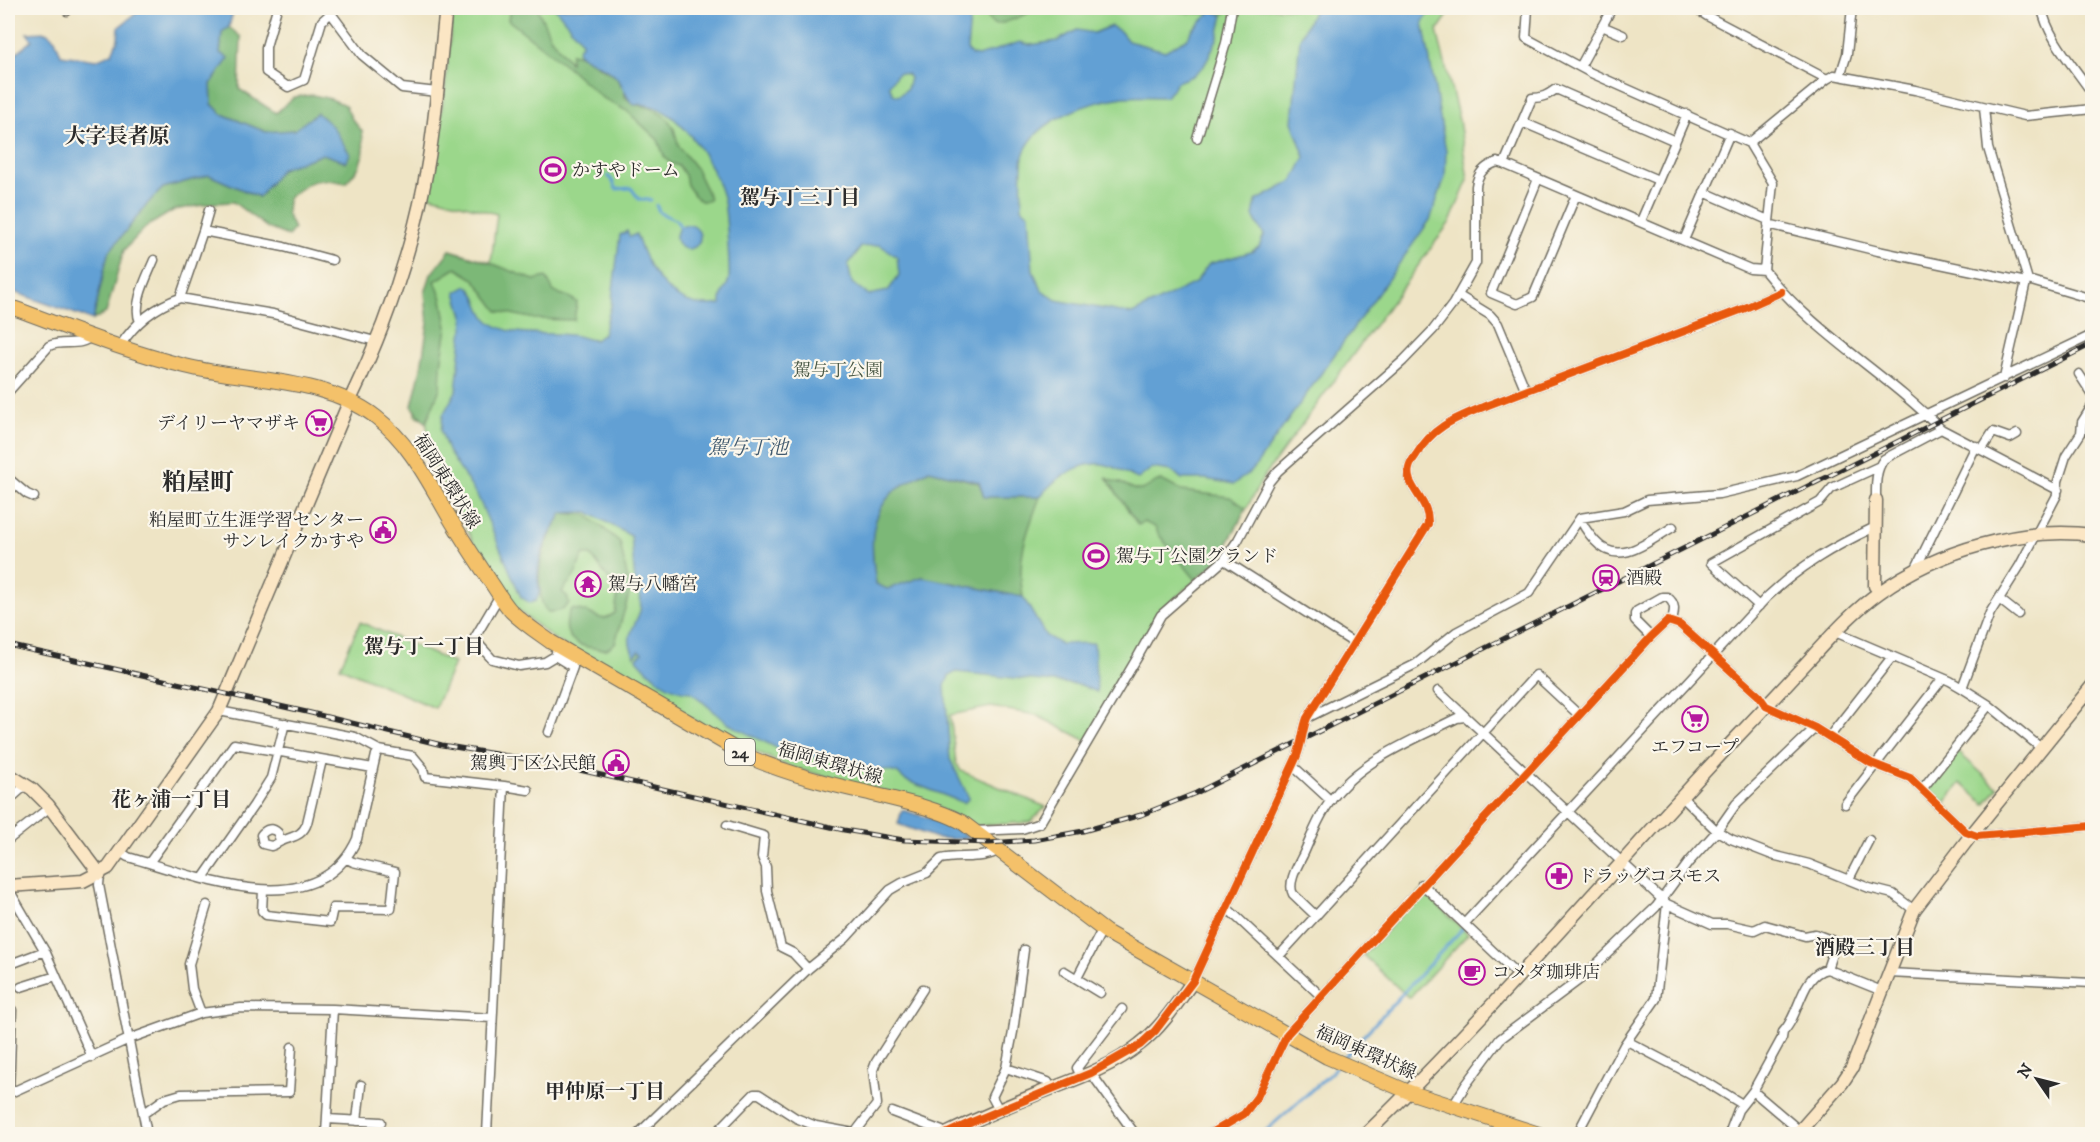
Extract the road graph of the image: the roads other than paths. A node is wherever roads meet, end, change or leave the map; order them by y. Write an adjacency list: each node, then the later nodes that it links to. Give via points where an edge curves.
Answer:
1 (277, 8): 9 (street, via 266,47 266,72 288,87 304,80)
2 (446, 8): 15 (street)
3 (1232, 8): 22 (street, via 1226,43)
4 (1527, 8): 12 (street, via 1527,38)
5 (1612, 8): 10 (street)
6 (1695, 8): 14 (street)
7 (1852, 8): 13 (street, via 1847,54)
8 (2042, 8): 16 (street, via 2052,34)
9 (329, 10): 15 (street, via 362,55 402,88)
10 (1602, 26): 11 (street); 12 (street)
11 (1623, 35)
12 (1580, 67): 19 (street)
13 (1840, 76): 14 (street); 17 (street)
14 (1827, 79): 24 (street)
15 (437, 92): 47 (street, via 431,148 415,228)
16 (2092, 93)
17 (1984, 107): 18 (street, via 2025,116); 38 (street, via 1988,148)
18 (2092, 109)
19 (1687, 114): 21 (street); 23 (street)
20 (1522, 122): 23 (street, via 1532,98 1549,95 1556,89); 25 (street); 27 (street)
21 (1730, 133): 24 (street); 28 (street)
22 (1197, 138)
23 (1675, 141): 27 (street)
24 (1749, 143): 32 (street, via 1773,183)
25 (1504, 164): 26 (street); 40 (street, via 1491,164 1477,178 1476,263)
26 (1538, 179): 29 (street); 29 (street, via 1491,293 1517,304 1533,297)
27 (1658, 180): 31 (street)
28 (1704, 192): 32 (street); 34 (street)
29 (1576, 195): 31 (street)
30 (209, 210): 33 (street)
31 (1641, 221): 34 (street)
32 (1768, 222): 37 (street); 38 (street)
33 (203, 231): 36 (street); 41 (street)
34 (1684, 240): 37 (street, via 1750,268)
35 (154, 260): 44 (street, via 138,303)
36 (332, 260)
37 (1764, 270): 39 (street)
38 (2027, 281): 42 (street); 50 (street)
39 (1781, 292): 51 (street); 56 (street)
40 (1459, 296): 51 (street, via 1498,324); 70 (street, via 1403,361 1278,471)
41 (180, 298): 44 (street); 47 (street, via 273,314)
42 (2092, 298)
43 (8, 306): 45 (main road, 福岡東環状線 / 24)
44 (140, 322): 48 (street)
45 (91, 335): 48 (main road, 福岡東環状線 / 24); 52 (street, via 84,342 49,346)
46 (2092, 335): 50 (street)
47 (375, 341): 54 (street)
48 (120, 346): 54 (main road, 福岡東環状線 / 24, via 184,366 290,383)
49 (2079, 374): 53 (street)
50 (2004, 378): 56 (street)
51 (1526, 391): 80 (street, via 1448,422 1421,447 1408,473 1428,513 1428,524)
52 (8, 392)
53 (2092, 394)
54 (350, 400): 73 (main road, 福岡東環状線 / 24, via 376,417 415,458); 90 (street)
55 (2092, 406): 62 (street, via 2066,456)
56 (1925, 414): 57 (street); 65 (street, via 1797,476 1719,494 1647,500 1623,511)
57 (1941, 429): 59 (street); 60 (street, via 1884,459)
58 (2017, 434): 59 (street, via 2010,438 1993,432)
59 (1979, 448): 62 (street); 71 (street)
60 (1880, 466): 64 (street); 75 (street, via 1832,488 1820,502 1711,563)
61 (8, 478): 63 (street)
62 (2058, 490): 68 (street)
63 (34, 497)
64 (1875, 500): 67 (street)
65 (1580, 518): 66 (street, via 1596,543 1611,554 1629,552); 93 (street, via 1529,593 1456,632 1416,664)
66 (1673, 527)
67 (1875, 527): 72 (street, via 1875,586); 75 (street, via 1814,558)
68 (2036, 535): 69 (street); 71 (street, via 1980,544); 74 (street)
69 (2092, 535)
70 (1224, 560): 80 (street); 120 (street, via 1161,615 1040,823 1022,829)
71 (1914, 572): 72 (street)
72 (1880, 592): 78 (street)
73 (500, 595): 81 (main road, 福岡東環状線 / 24, via 509,609); 81 (street, via 474,639 492,659 519,666 545,662)
74 (1999, 599): 76 (street); 86 (street)
75 (1759, 606): 82 (street)
76 (2018, 614)
77 (1672, 622): 79 (street, via 1663,624); 79 (street, via 1675,609 1667,597 1642,607 1634,618); 82 (street)
78 (1835, 632): 83 (street); 89 (street)
79 (1651, 637): 91 (street)
80 (1354, 643): 93 (street)
81 (557, 651): 96 (street, via 573,667); 120 (main road, 福岡東環状線 / 24, via 779,770 949,815)
82 (1713, 655): 89 (street); 117 (street)
83 (1892, 657): 84 (street); 98 (street)
84 (1942, 678): 86 (street); 103 (street)
85 (2092, 686): 99 (street)
86 (1962, 688): 88 (street)
87 (1438, 691): 92 (street)
88 (1989, 705): 99 (street); 110 (street)
89 (1766, 706): 95 (street); 112 (street)
90 (219, 711): 94 (street); 127 (street)
91 (1579, 715): 97 (street, via 1536,675); 107 (street)
92 (1465, 717): 97 (street); 114 (street, via 1376,760 1343,786)
93 (1307, 718): 104 (street)
94 (285, 723): 100 (street, via 355,737); 101 (street)
95 (1815, 728): 98 (street); 121 (street, via 1736,804)
96 (549, 732)
97 (1482, 734): 107 (street); 141 (street)
98 (1829, 737): 103 (street)
99 (2041, 748): 122 (street)
100 (379, 750): 105 (street); 109 (street, via 413,756 425,777)
101 (279, 752): 102 (street); 130 (street, via 234,744); 132 (street, via 263,792)
102 (322, 760): 105 (street); 125 (street, via 305,828 296,837)
103 (1875, 765): 110 (street, via 1910,778); 115 (street)
104 (1293, 766): 114 (street); 139 (street)
105 (373, 768): 128 (street, via 357,838)
106 (8, 774): 108 (street)
107 (1525, 774): 117 (street); 134 (street)
108 (26, 786): 113 (street); 116 (street)
109 (504, 786): 111 (street); 166 (street)
110 (1923, 788): 122 (street)
111 (528, 790)
112 (1681, 796): 121 (street); 129 (street)
113 (8, 801)
114 (1331, 801): 141 (street, via 1299,863 1290,890)
115 (1845, 804)
116 (50, 807): 123 (street); 131 (street)
117 (1568, 812): 129 (street); 142 (street)
118 (727, 825): 148 (street, via 764,836 762,857 767,891 781,946)
119 (2092, 826): 122 (street)
120 (974, 831): 126 (main road, 福岡東環状線 / 24)
121 (1717, 831): 133 (street, via 1772,855); 137 (street, via 1689,862)
122 (1972, 834): 140 (street)
123 (8, 840)
124 (1869, 840): 133 (street)
125 (280, 841)
126 (998, 850): 143 (main road, 福岡東環状線 / 24); 148 (street, via 980,856 941,859 927,873 890,890 844,939)
127 (120, 852): 130 (street); 131 (street)
128 (346, 859): 136 (street, via 315,882); 136 (street, via 395,872 391,909 333,908 330,922 266,915 262,911)
129 (1622, 862): 137 (street); 153 (street)
130 (149, 863): 132 (street)
131 (100, 874): 135 (street, via 83,882); 168 (street)
132 (202, 878): 136 (street)
133 (1849, 879): 140 (street, via 1893,894)
134 (1422, 884): 142 (street); 161 (street)
135 (8, 887): 145 (street)
136 (263, 890)
137 (1664, 901): 149 (street, via 1712,924 1754,930 1765,925 1836,942); 169 (street, via 1656,999); 180 (street, via 1584,977 1500,1039)
138 (207, 905): 165 (street, via 189,964 192,989)
139 (1227, 908): 146 (street); 155 (street)
140 (1914, 910): 151 (street)
141 (1316, 916): 146 (street)
142 (1464, 924): 153 (street)
143 (1102, 930): 154 (street); 155 (main road, 福岡東環状線 / 24)
144 (1024, 950): 172 (street)
145 (45, 951): 147 (street); 152 (street)
146 (1279, 956): 161 (street)
147 (8, 965)
148 (808, 969): 191 (street)
149 (1827, 969): 159 (street); 176 (street, via 1820,970 1808,985)
150 (1064, 971): 154 (street)
151 (1889, 973): 156 (street); 159 (street)
152 (56, 976): 157 (street); 171 (street)
153 (1519, 976): 177 (street)
154 (1077, 978): 160 (street)
155 (1193, 981): 167 (main road, 福岡東環状線 / 24); 173 (street, via 1140,1045)
156 (2092, 983)
157 (21, 987)
158 (923, 988): 193 (street, via 876,1062 873,1070 877,1104)
159 (1882, 991): 187 (street, via 1852,1068)
160 (1100, 993)
161 (1321, 996): 167 (street)
162 (333, 1009): 165 (street, via 241,1008); 166 (street); 184 (street)
163 (1122, 1009): 173 (street, via 1077,1068)
164 (12, 1010): 178 (street)
165 (201, 1013): 168 (street)
166 (492, 1018): 190 (street)
167 (1287, 1034): 177 (main road, 福岡東環状線 / 24, via 1327,1057); 196 (street, via 1257,1097 1244,1114)
168 (129, 1039): 171 (street); 183 (street)
169 (1627, 1041): 179 (street); 199 (street)
170 (292, 1047): 183 (street, via 289,1092 181,1094 164,1099)
171 (92, 1057): 178 (street)
172 (1006, 1068): 175 (street, via 1048,1082); 181 (street, via 992,1097)
173 (1086, 1075): 175 (street); 195 (street)
174 (361, 1085): 185 (street)
175 (1051, 1089): 181 (street)
176 (1753, 1091): 179 (street); 187 (street)
177 (1408, 1092): 180 (main road, 福岡東環状線 / 24); 197 (street)
178 (8, 1094)
179 (1742, 1104): 200 (street)
180 (1453, 1106): 198 (main road, 福岡東環状線 / 24)
181 (999, 1110): 194 (street)
182 (892, 1112): 194 (street)
183 (143, 1114): 188 (street)
184 (327, 1119): 185 (street); 189 (street)
185 (357, 1121): 186 (street)
186 (381, 1122)
187 (1799, 1132)
188 (147, 1134)
189 (326, 1134)
190 (487, 1134)
191 (638, 1134)
192 (715, 1134): 193 (street, via 754,1094 796,1118)
193 (854, 1134)
194 (945, 1134)
195 (1135, 1134)
196 (1210, 1134)
197 (1368, 1134)
198 (1539, 1134)
199 (1577, 1134)
200 (1729, 1134)

